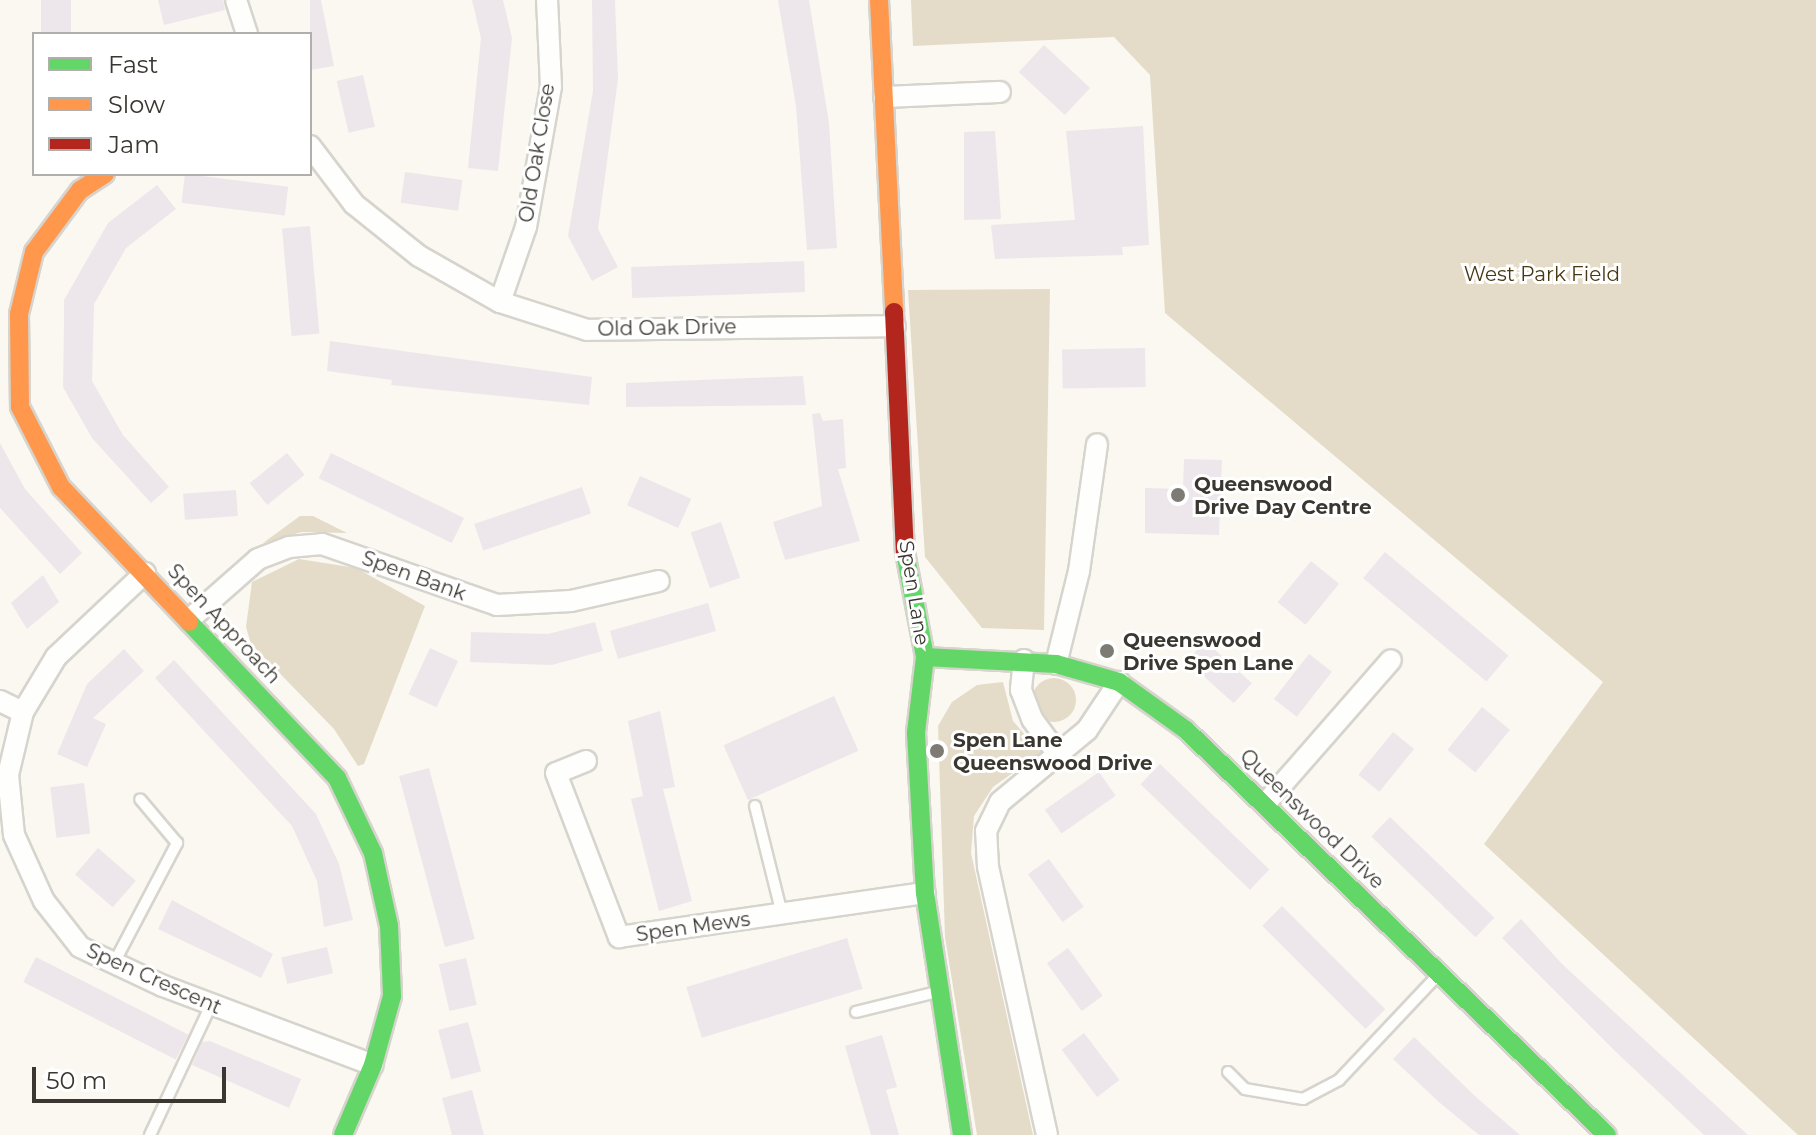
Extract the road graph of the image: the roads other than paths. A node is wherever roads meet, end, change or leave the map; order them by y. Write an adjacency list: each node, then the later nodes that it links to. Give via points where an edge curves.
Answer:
1 (236, 0): 4 (street)
2 (547, 0): 9 (street, Old Oak Close, via 551,87 526,227)
3 (879, 0): 6 (street, Spen Lane)
4 (246, 32)
5 (1000, 92): 6 (street)
6 (884, 97): 10 (street, Spen Lane)
7 (312, 149): 9 (street, Old Oak Drive, via 354,204 419,256)
8 (102, 176): 12 (street, Spen Approach, via 80,190 34,252 19,314 20,407 61,487)
9 (500, 302): 10 (street, Old Oak Drive, via 587,330)
10 (895, 326): 15 (street, Spen Lane, via 906,568)
11 (1097, 444): 18 (street, via 1079,571)
12 (145, 573): 14 (street, Spen Approach); 21 (street, Spen Crescent, via 56,657)
13 (659, 581): 14 (street, Spen Bank, via 571,601 497,605 322,544 289,547 258,559)
14 (191, 618): 34 (street, Spen Approach, via 337,778 373,853 389,926 392,996)
15 (925, 657): 16 (street, Queenswood Drive); 27 (street, Spen Lane, via 916,733)
16 (1024, 660): 18 (street, Queenswood Drive); 22 (street, via 1026,704)
17 (1391, 660): 25 (street)
18 (1056, 664): 19 (street, Queenswood Drive)
19 (1119, 682): 22 (street, via 1087,730); 25 (street, Queenswood Drive, via 1186,730)
20 (0, 701): 21 (street)
21 (23, 712): 29 (street, Spen Crescent, via 8,775 14,835 44,901 80,947)
22 (1060, 757): 39 (street, via 1000,802 986,831 988,867)
23 (586, 761): 28 (street, Spen Mews, via 556,773 619,937)
24 (140, 799): 29 (lane, via 177,843)
25 (1265, 804): 30 (street, Queenswood Drive)
26 (755, 806): 28 (lane)
27 (925, 893): 28 (street, Spen Mews); 31 (street, Spen Lane)
28 (782, 914)
29 (114, 963): 32 (street, Spen Crescent)
30 (1440, 973): 35 (lane, via 1339,1080 1303,1099 1245,1089); 40 (street, Queenswood Drive)
31 (937, 992): 33 (lane); 38 (street, Spen Lane)
32 (211, 1005): 34 (street, Spen Crescent); 36 (lane)
33 (856, 1012)
34 (373, 1065): 37 (street, Spen Approach)
35 (1228, 1072)
36 (150, 1135)
37 (343, 1135)
38 (962, 1135)
39 (1047, 1135)
40 (1607, 1135)

